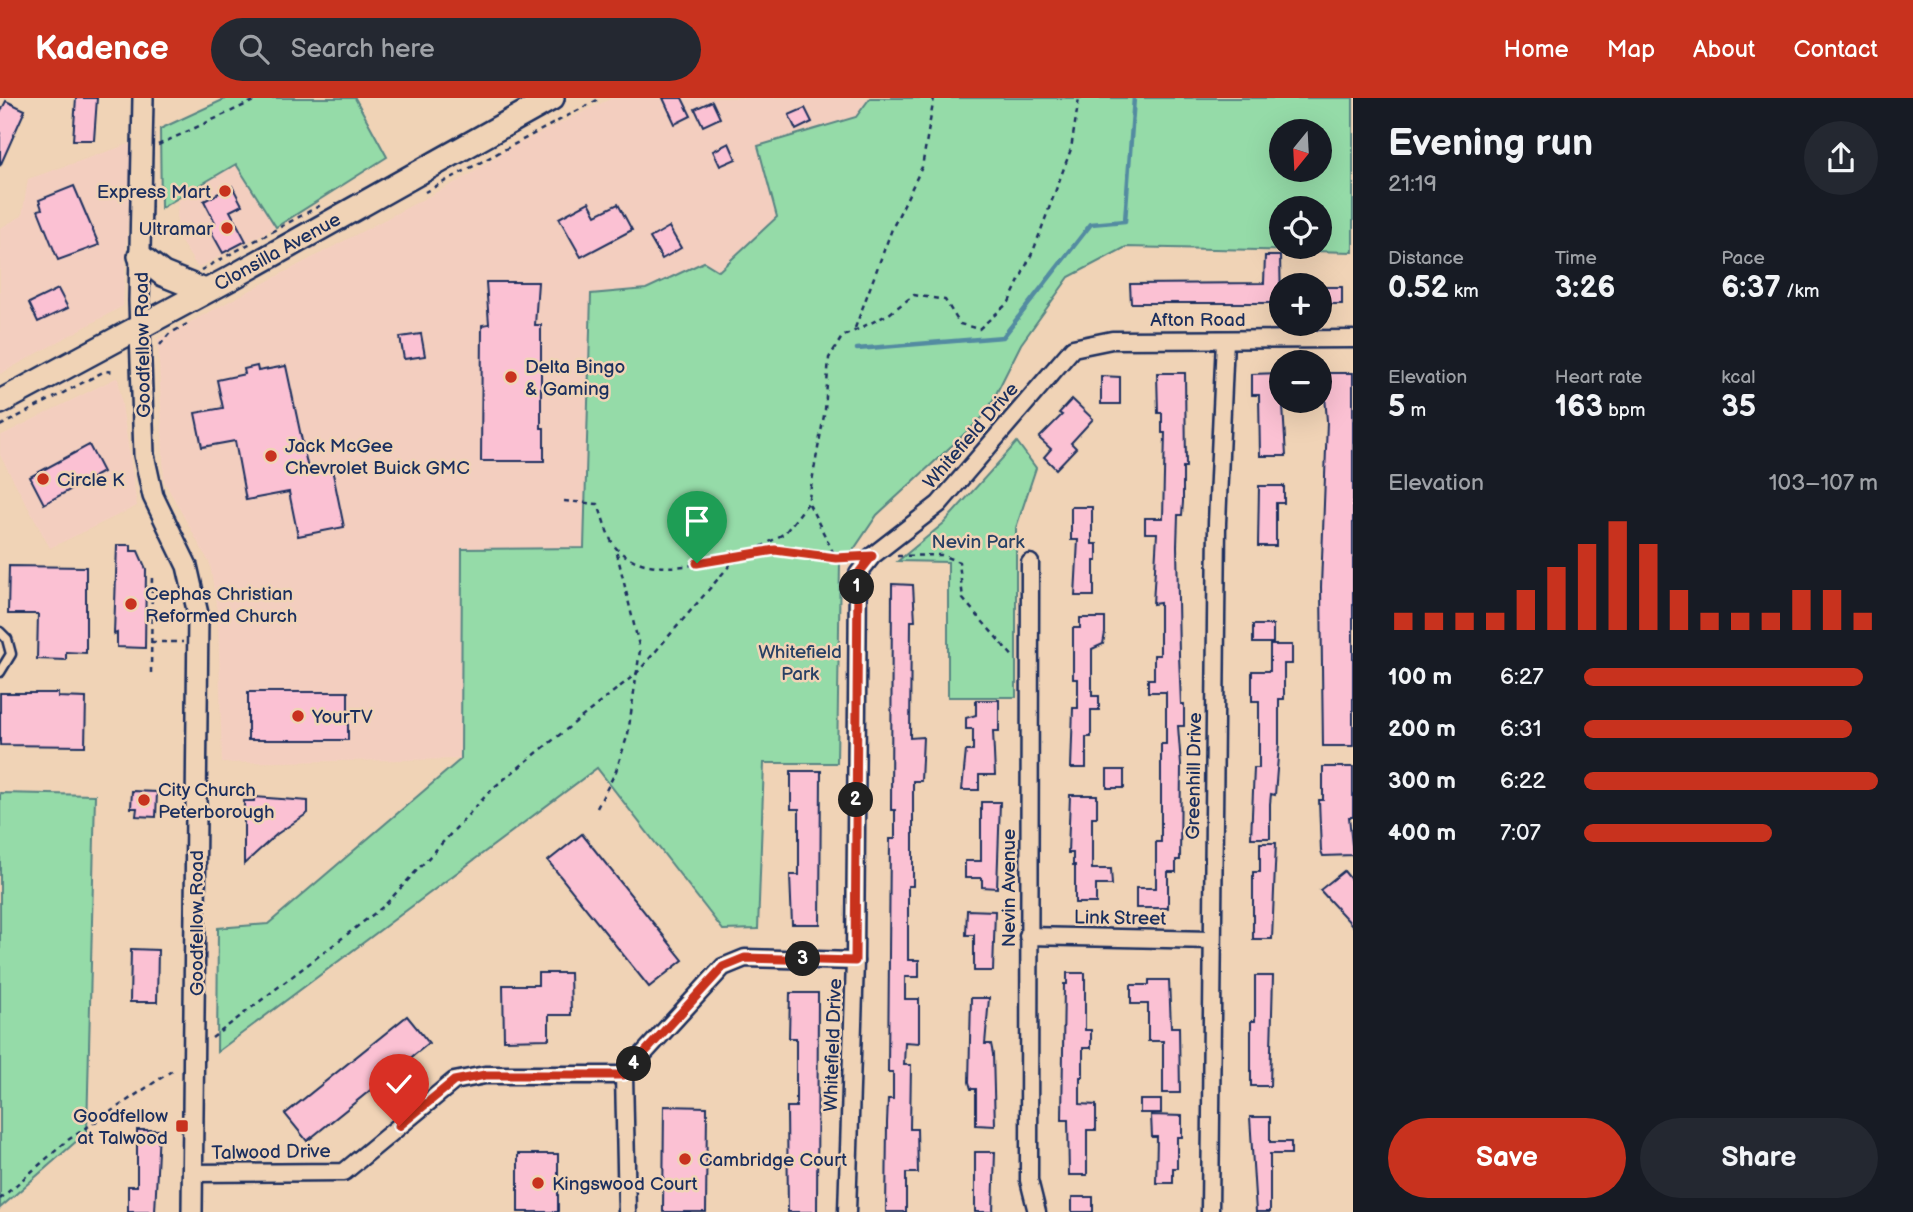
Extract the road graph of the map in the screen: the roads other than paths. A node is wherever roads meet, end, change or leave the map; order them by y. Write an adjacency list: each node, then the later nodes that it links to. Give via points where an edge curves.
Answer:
1 (144, 98): 3 (street, Goodfellow Road)
2 (552, 98): 4 (main road, Clonsilla Avenue)
3 (140, 256): 4 (main road, via 163,274); 5 (street, Goodfellow Road)
4 (205, 290): 5 (main road, Clonsilla Avenue)
5 (142, 327): 9 (main road, Clonsilla Avenue); 17 (street, Goodfellow Road, via 147,476 194,587 199,642)
6 (1353, 339): 7 (street, Afton Road)
7 (1225, 340): 8 (street, Afton Road); 14 (street, Greenhill Drive, via 1217,523)
8 (1084, 344): 15 (street, Whitefield Drive, via 1073,348 939,504 872,556 858,574)
9 (0, 402)
10 (1030, 563): 13 (street, Nevin Avenue)
11 (0, 632): 12 (lane, via 11,654)
12 (0, 672)
13 (1028, 936): 14 (street, Link Street); 21 (street, Nevin Avenue, via 1029,1180)
14 (1212, 940): 22 (street, Greenhill Drive)
15 (855, 961): 16 (street, via 745,958 723,967); 20 (street, Whitefield Drive)
16 (624, 1075): 17 (street, Talwood Drive, via 485,1075 454,1081 344,1172); 19 (street)
17 (192, 1173): 18 (street, Goodfellow Road)
18 (192, 1212)
19 (627, 1212)
20 (848, 1212)
21 (1037, 1212)
22 (1210, 1212)

